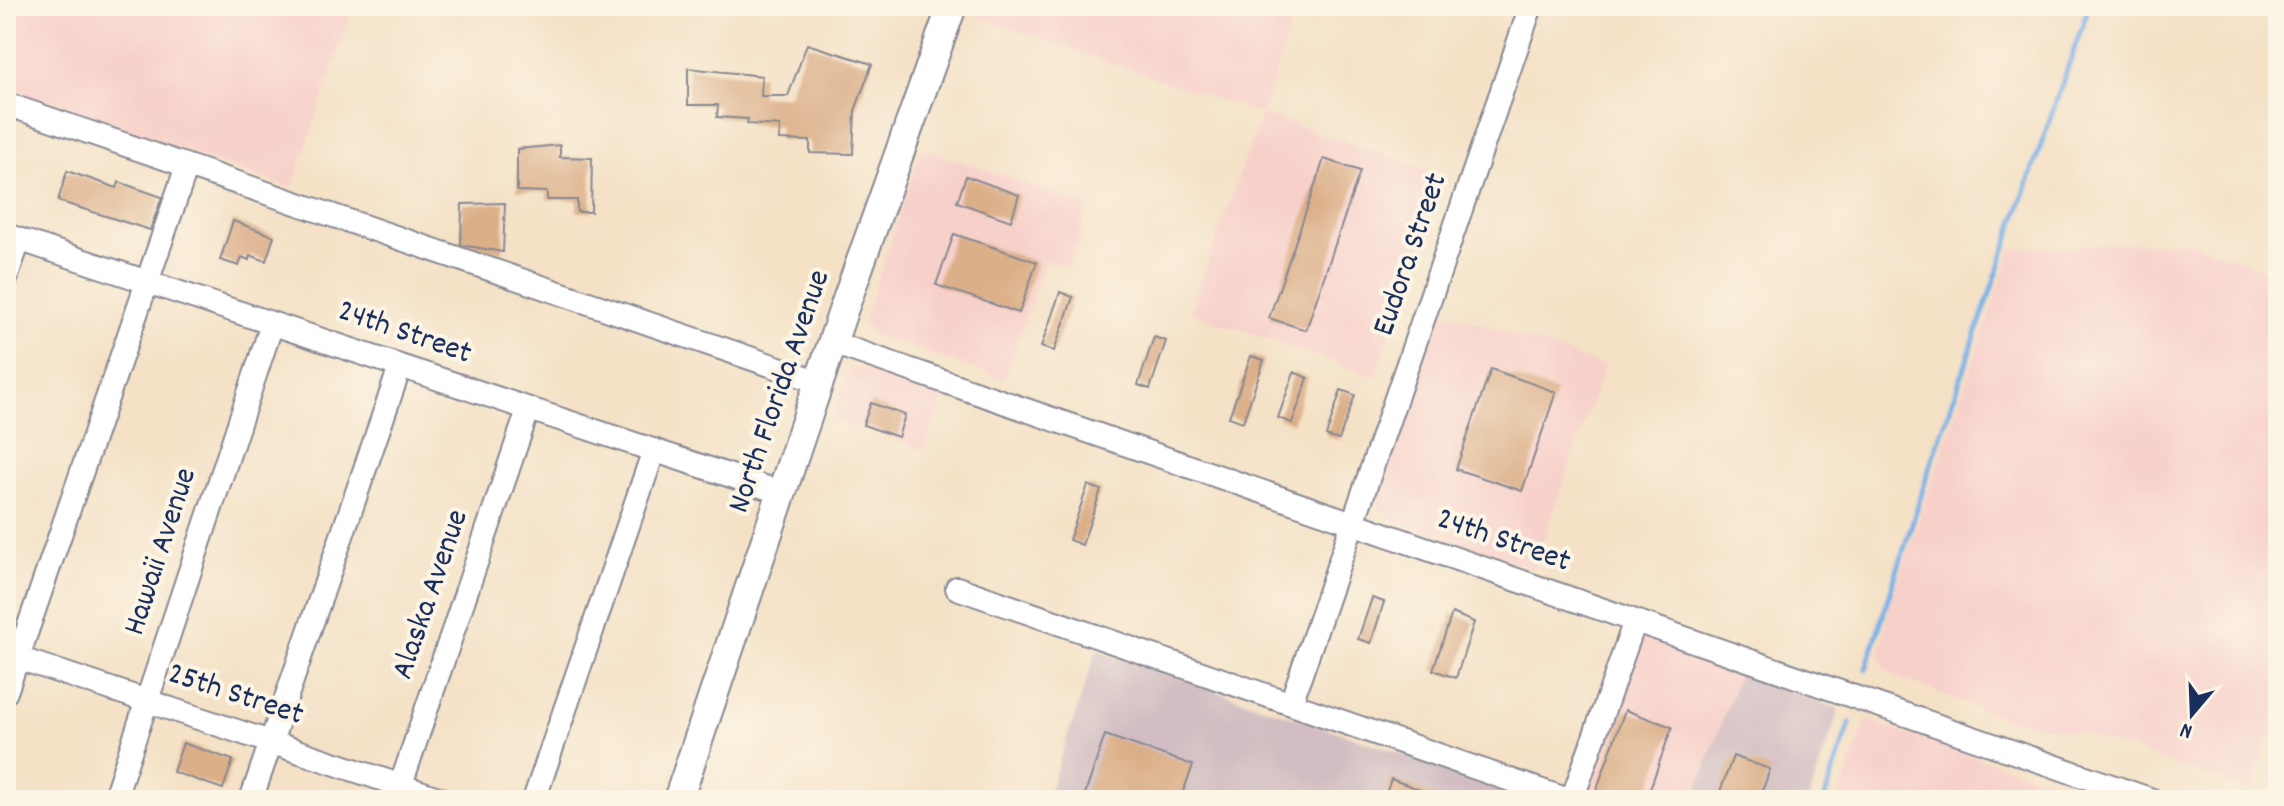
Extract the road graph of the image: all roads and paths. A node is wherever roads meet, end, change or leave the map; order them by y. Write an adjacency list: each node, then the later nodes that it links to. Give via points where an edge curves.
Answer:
1 (952, 6): 9 (main road, North Florida Avenue)
2 (1531, 6): 15 (street, Eudora Street)
3 (6, 104): 4 (street)
4 (187, 166): 7 (street); 11 (street)
5 (12, 237): 6 (street); 7 (street, 24th Street)
6 (6, 279)
7 (146, 282): 8 (street, 24th Street); 18 (street)
8 (272, 324): 10 (street, 24th Street); 20 (street, Hawaii Avenue)
9 (833, 343): 11 (main road, North Florida Avenue); 15 (street, 24th Street)
10 (400, 367): 12 (street, 24th Street); 22 (street)
11 (820, 382): 14 (main road, North Florida Avenue)
12 (528, 410): 13 (street, 24th Street); 23 (street, Alaska Avenue)
13 (654, 450): 14 (street, 24th Street); 27 (street)
14 (782, 493): 28 (main road, North Florida Avenue)
15 (1353, 524): 17 (street, 24th Street); 21 (street, Eudora Street)
16 (957, 588): 21 (street)
17 (1635, 621): 29 (street); 30 (street, 24th Street)
18 (12, 656): 19 (street); 20 (street, 25th Street)
19 (6, 692)
20 (146, 702): 22 (street, 25th Street); 24 (street, Hawaii Avenue)
21 (1291, 703): 29 (street)
22 (271, 741): 23 (street, 25th Street); 25 (street)
23 (398, 793): 26 (street, 25th Street)
24 (114, 800)
25 (251, 800)
26 (444, 800)
27 (534, 800)
28 (678, 800)
29 (1570, 800)
30 (2152, 800)

